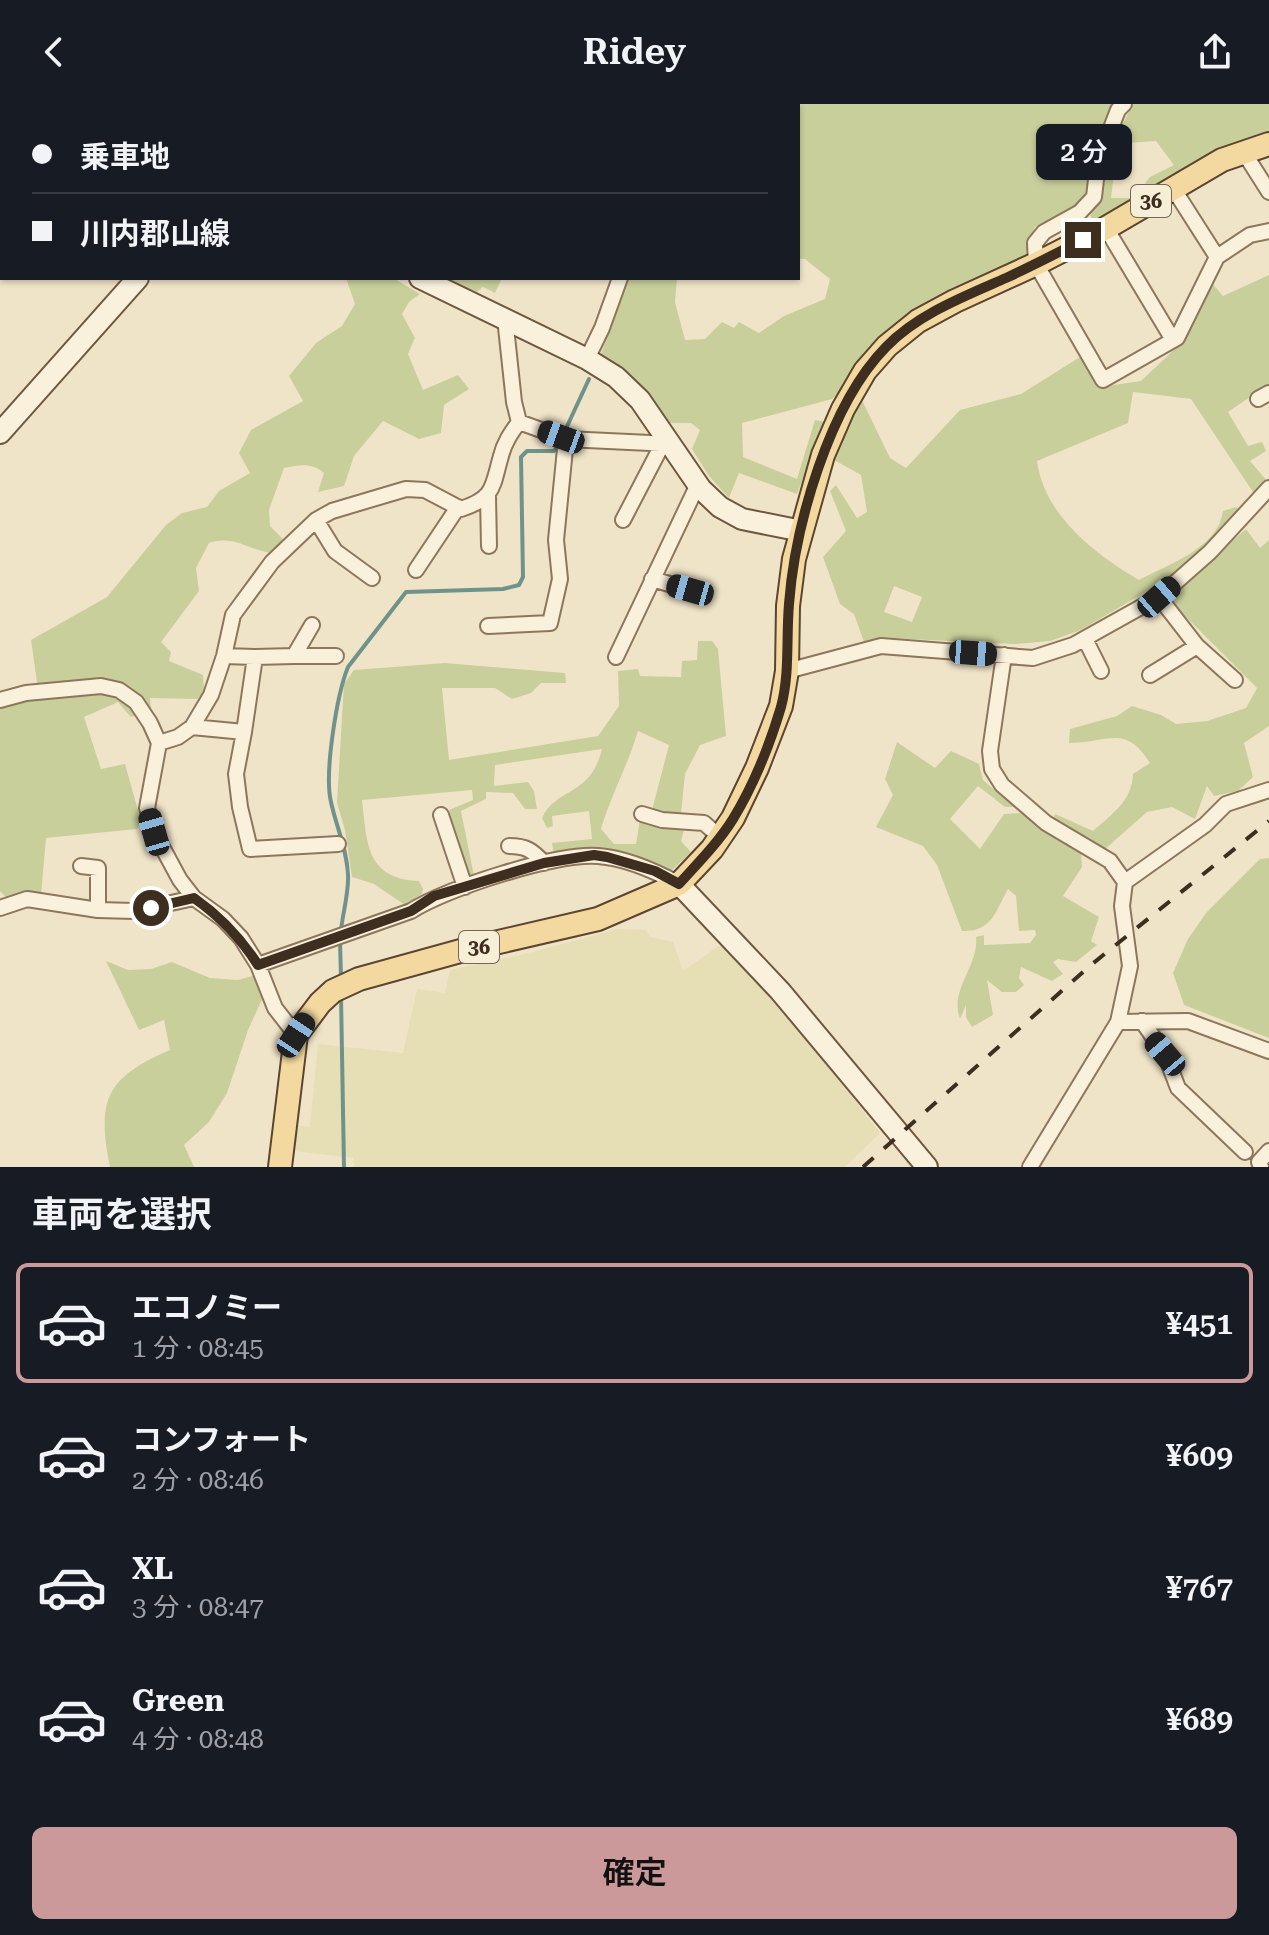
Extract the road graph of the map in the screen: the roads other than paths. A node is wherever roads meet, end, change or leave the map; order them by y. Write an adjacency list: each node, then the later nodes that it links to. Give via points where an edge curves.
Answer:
1 (1124, 104): 9 (street, via 1098,162 1094,197 1080,212 1044,232 1035,243)
2 (1269, 144): 3 (main road, 36)
3 (1243, 151): 4 (main road, 36); 5 (street)
4 (1173, 188): 6 (main road, 36); 8 (street)
5 (1269, 192)
6 (1106, 228): 9 (main road, 36); 14 (street)
7 (1269, 231): 8 (street, via 1250,235)
8 (1217, 257): 14 (street)
9 (1036, 264): 14 (street, via 1103,380); 26 (main road, 36, via 918,321 865,371 823,455)
10 (136, 280): 17 (street)
11 (424, 280): 13 (street)
12 (619, 280): 15 (street)
13 (505, 318): 15 (street); 16 (street)
14 (1173, 340)
15 (587, 359): 19 (street, via 640,400)
16 (519, 422): 18 (street); 22 (street, via 501,453)
17 (0, 433)
18 (564, 438): 19 (street); 34 (street, via 556,540 560,579 550,623)
19 (667, 443): 20 (street); 25 (street)
20 (698, 484): 26 (street, via 720,507 742,519); 30 (street)
21 (1269, 488): 32 (street)
22 (488, 497): 23 (street); 27 (street)
23 (458, 507): 24 (street, via 425,490 406,489); 28 (street)
24 (316, 520): 29 (street, via 335,551); 38 (street, via 245,597 233,615)
25 (623, 520)
26 (802, 531): 43 (main road, 36, via 788,606)
27 (489, 546)
28 (416, 570)
29 (372, 578)
30 (652, 579): 31 (street); 42 (street)
31 (690, 590)
32 (1159, 597): 35 (street); 36 (street)
33 (312, 625): 39 (street)
34 (488, 626)
35 (1085, 639): 37 (street, via 1033,658); 44 (street)
36 (1197, 646): 45 (street); 46 (street)
37 (1004, 655): 43 (street, via 881,646); 59 (street, via 992,769 1002,785 1046,823 1110,861)
38 (224, 656): 41 (street); 48 (street, via 211,695)
39 (294, 656): 40 (street); 41 (street)
40 (336, 656)
41 (255, 657): 49 (street)
42 (616, 657)
43 (787, 671): 54 (main road, 36, via 781,706 757,768)
44 (1101, 671)
45 (1150, 675)
46 (1235, 680)
47 (0, 700): 50 (street, via 101,686 119,690 136,702)
48 (192, 727): 49 (street); 50 (street)
49 (244, 732): 55 (street, via 236,774 250,849)
50 (159, 743): 62 (street, via 147,808 154,832)
51 (1269, 790): 59 (street, via 1226,804)
52 (642, 814): 54 (street, via 704,823)
53 (441, 815): 61 (street)
54 (720, 837): 60 (main road, 36)
55 (338, 844)
56 (509, 846): 57 (street, via 532,850)
57 (544, 863): 60 (street, via 607,857); 61 (street)
58 (81, 866): 64 (street, via 98,868)
59 (1125, 882): 67 (street, via 1122,906 1130,966)
60 (679, 884): 68 (main road, 36, via 598,919 359,979 333,991); 73 (street, via 780,991)
61 (465, 887): 65 (street)
62 (194, 898): 64 (street, via 134,911); 65 (street, via 223,919)
63 (0, 908): 64 (street, via 27,899)
64 (98, 910)
65 (258, 965): 68 (street, via 275,1008)
66 (1142, 1021): 67 (street); 69 (street, via 1188,1021); 71 (street, via 1165,1054 1178,1088)
67 (1118, 1022): 74 (street)
68 (296, 1035): 72 (main road, 36)
69 (1269, 1051)
70 (1269, 1151): 75 (street, via 1259,1162)
71 (1245, 1152)
72 (280, 1167)
73 (927, 1167)
74 (1030, 1167)
75 (1261, 1167)

